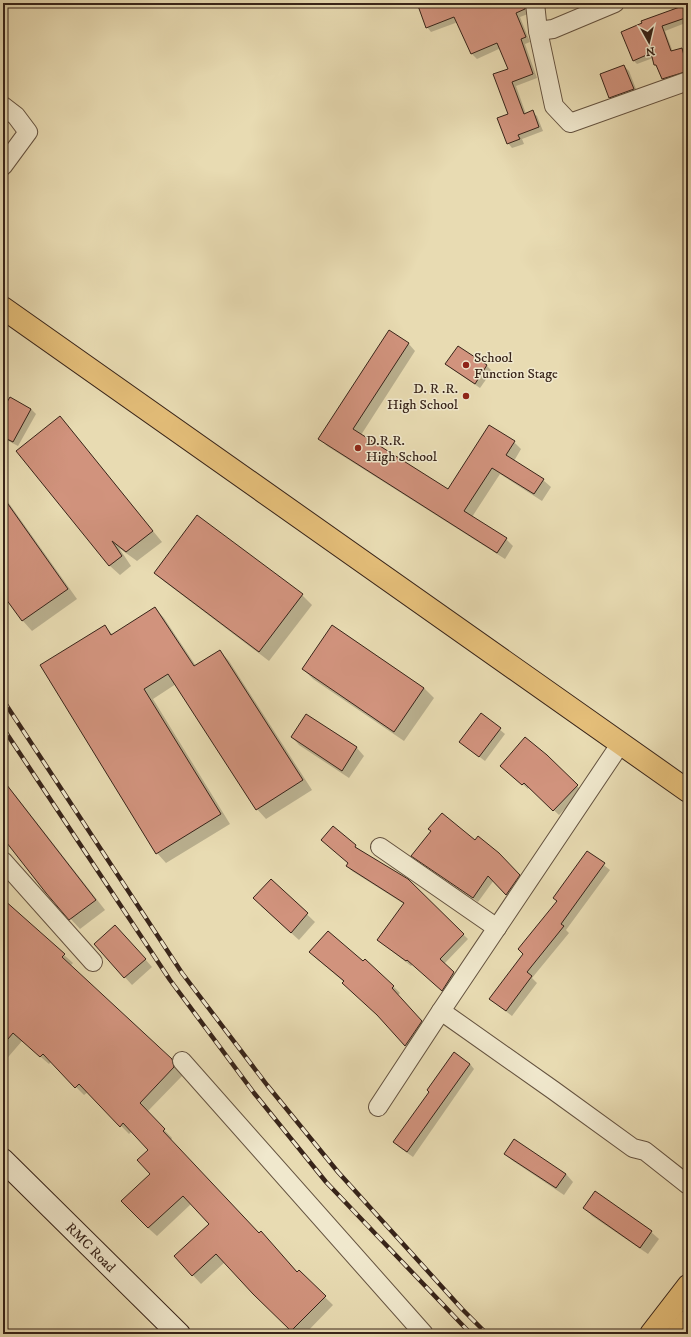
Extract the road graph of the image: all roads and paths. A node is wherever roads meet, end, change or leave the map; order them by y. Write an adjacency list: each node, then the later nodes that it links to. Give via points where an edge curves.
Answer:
1 (535, 3): 3 (street)
2 (615, 3): 3 (street, via 553,29)
3 (538, 31): 4 (street, via 554,106 570,124)
4 (688, 81)
5 (3, 106): 6 (street, via 16,116 28,132)
6 (3, 166)
7 (3, 308): 8 (main road)
8 (621, 743): 9 (main road); 12 (street)
9 (688, 791)
10 (380, 847): 12 (street)
11 (3, 861): 13 (street)
12 (497, 928): 14 (street)
13 (93, 962)
14 (441, 1011): 16 (street); 19 (street, via 633,1148 645,1151)
15 (182, 1061): 24 (street)
16 (378, 1107)
17 (3, 1160): 23 (street, RMC Road)
18 (3, 1180): 22 (street, RMC Road)
19 (688, 1184)
20 (688, 1286): 25 (main road)
21 (688, 1321): 26 (main road)
22 (160, 1334)
23 (179, 1334)
24 (424, 1334)
25 (651, 1334)
26 (678, 1334)

